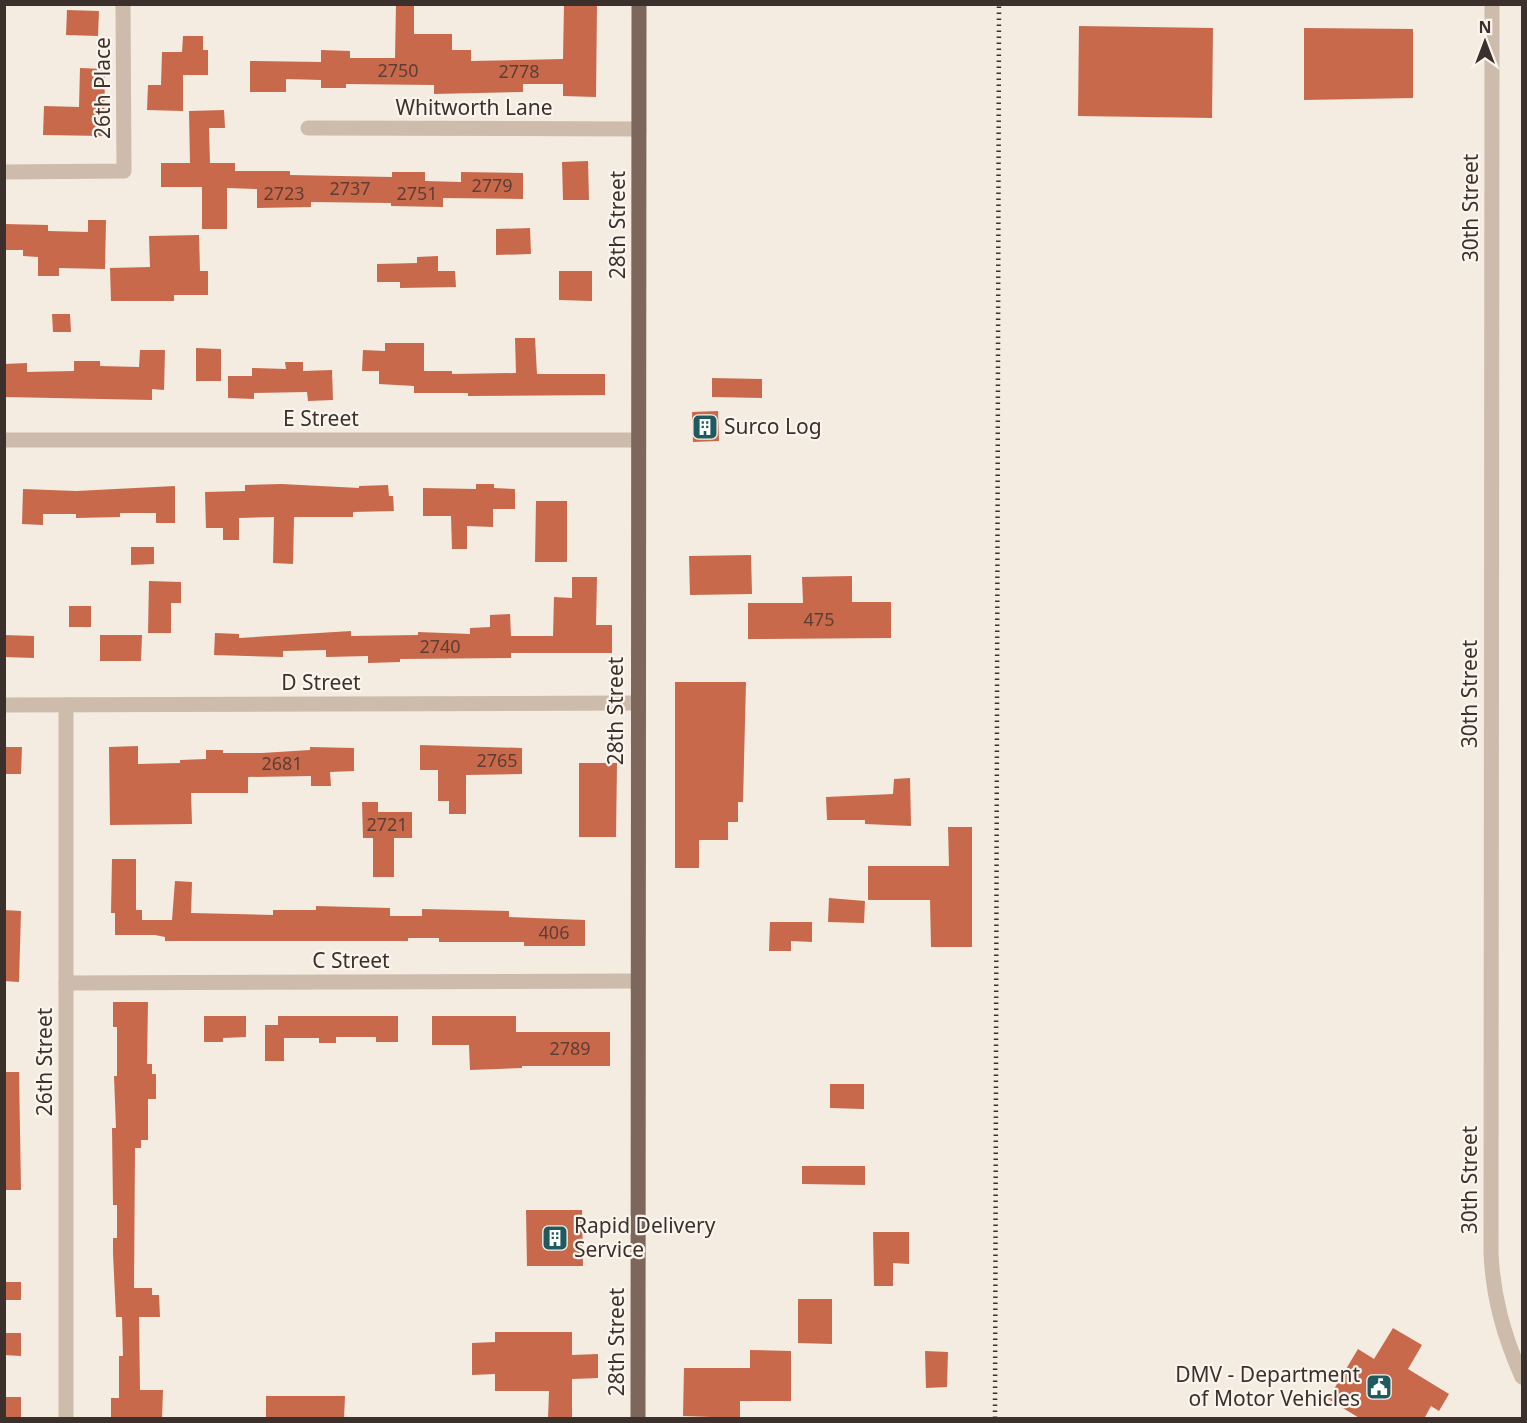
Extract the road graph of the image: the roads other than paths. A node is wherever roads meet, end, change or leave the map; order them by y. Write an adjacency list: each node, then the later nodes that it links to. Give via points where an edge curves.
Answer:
1 (123, 4): 6 (street, 26th Place, via 124,171)
2 (639, 4): 5 (main road, 28th Street)
3 (1492, 4): 14 (street, 30th Street, via 1491,1253 1501,1324)
4 (308, 128): 5 (street, Whitworth Lane)
5 (639, 129): 8 (main road, 28th Street)
6 (4, 171)
7 (4, 440): 8 (street, E Street)
8 (638, 440): 9 (main road, 28th Street)
9 (637, 702): 11 (street, D Street); 12 (main road, 28th Street)
10 (4, 705): 11 (street, D Street)
11 (66, 705): 13 (street, 26th Street)
12 (637, 981): 13 (street, C Street); 16 (main road, 28th Street)
13 (66, 983): 15 (street, 26th Street)
14 (1522, 1377)
15 (66, 1419)
16 (638, 1419)

